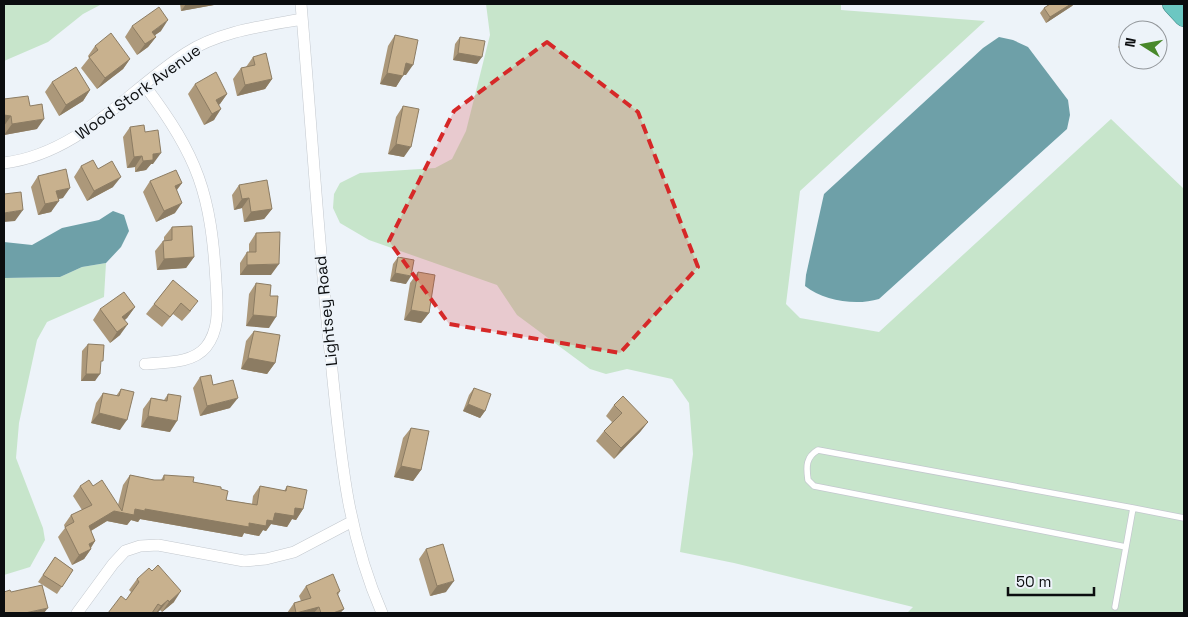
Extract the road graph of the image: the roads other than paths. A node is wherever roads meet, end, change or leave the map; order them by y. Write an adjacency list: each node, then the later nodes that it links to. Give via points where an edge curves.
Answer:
1 (301, 4): 4 (street, Lightsey Road)
2 (1172, 4): 3 (highway)
3 (1184, 17)
4 (302, 19): 5 (street, Wood Stork Avenue, via 208,42 187,52); 10 (street, Lightsey Road, via 323,281)
5 (144, 86): 6 (street, Wood Stork Avenue, via 70,141 40,154); 7 (street, via 189,151 204,191 211,222 218,319 205,348 197,355)
6 (4, 163)
7 (145, 364)
8 (1133, 508): 9 (lane); 11 (lane); 11 (lane, via 818,450 810,455 807,462 808,480 814,486)
9 (1184, 518)
10 (351, 522): 13 (street, via 294,552 266,559 244,561 158,544 140,546 125,551); 14 (street, Lightsey Road)
11 (1126, 547): 12 (lane)
12 (1115, 607)
13 (77, 613)
14 (382, 613)

